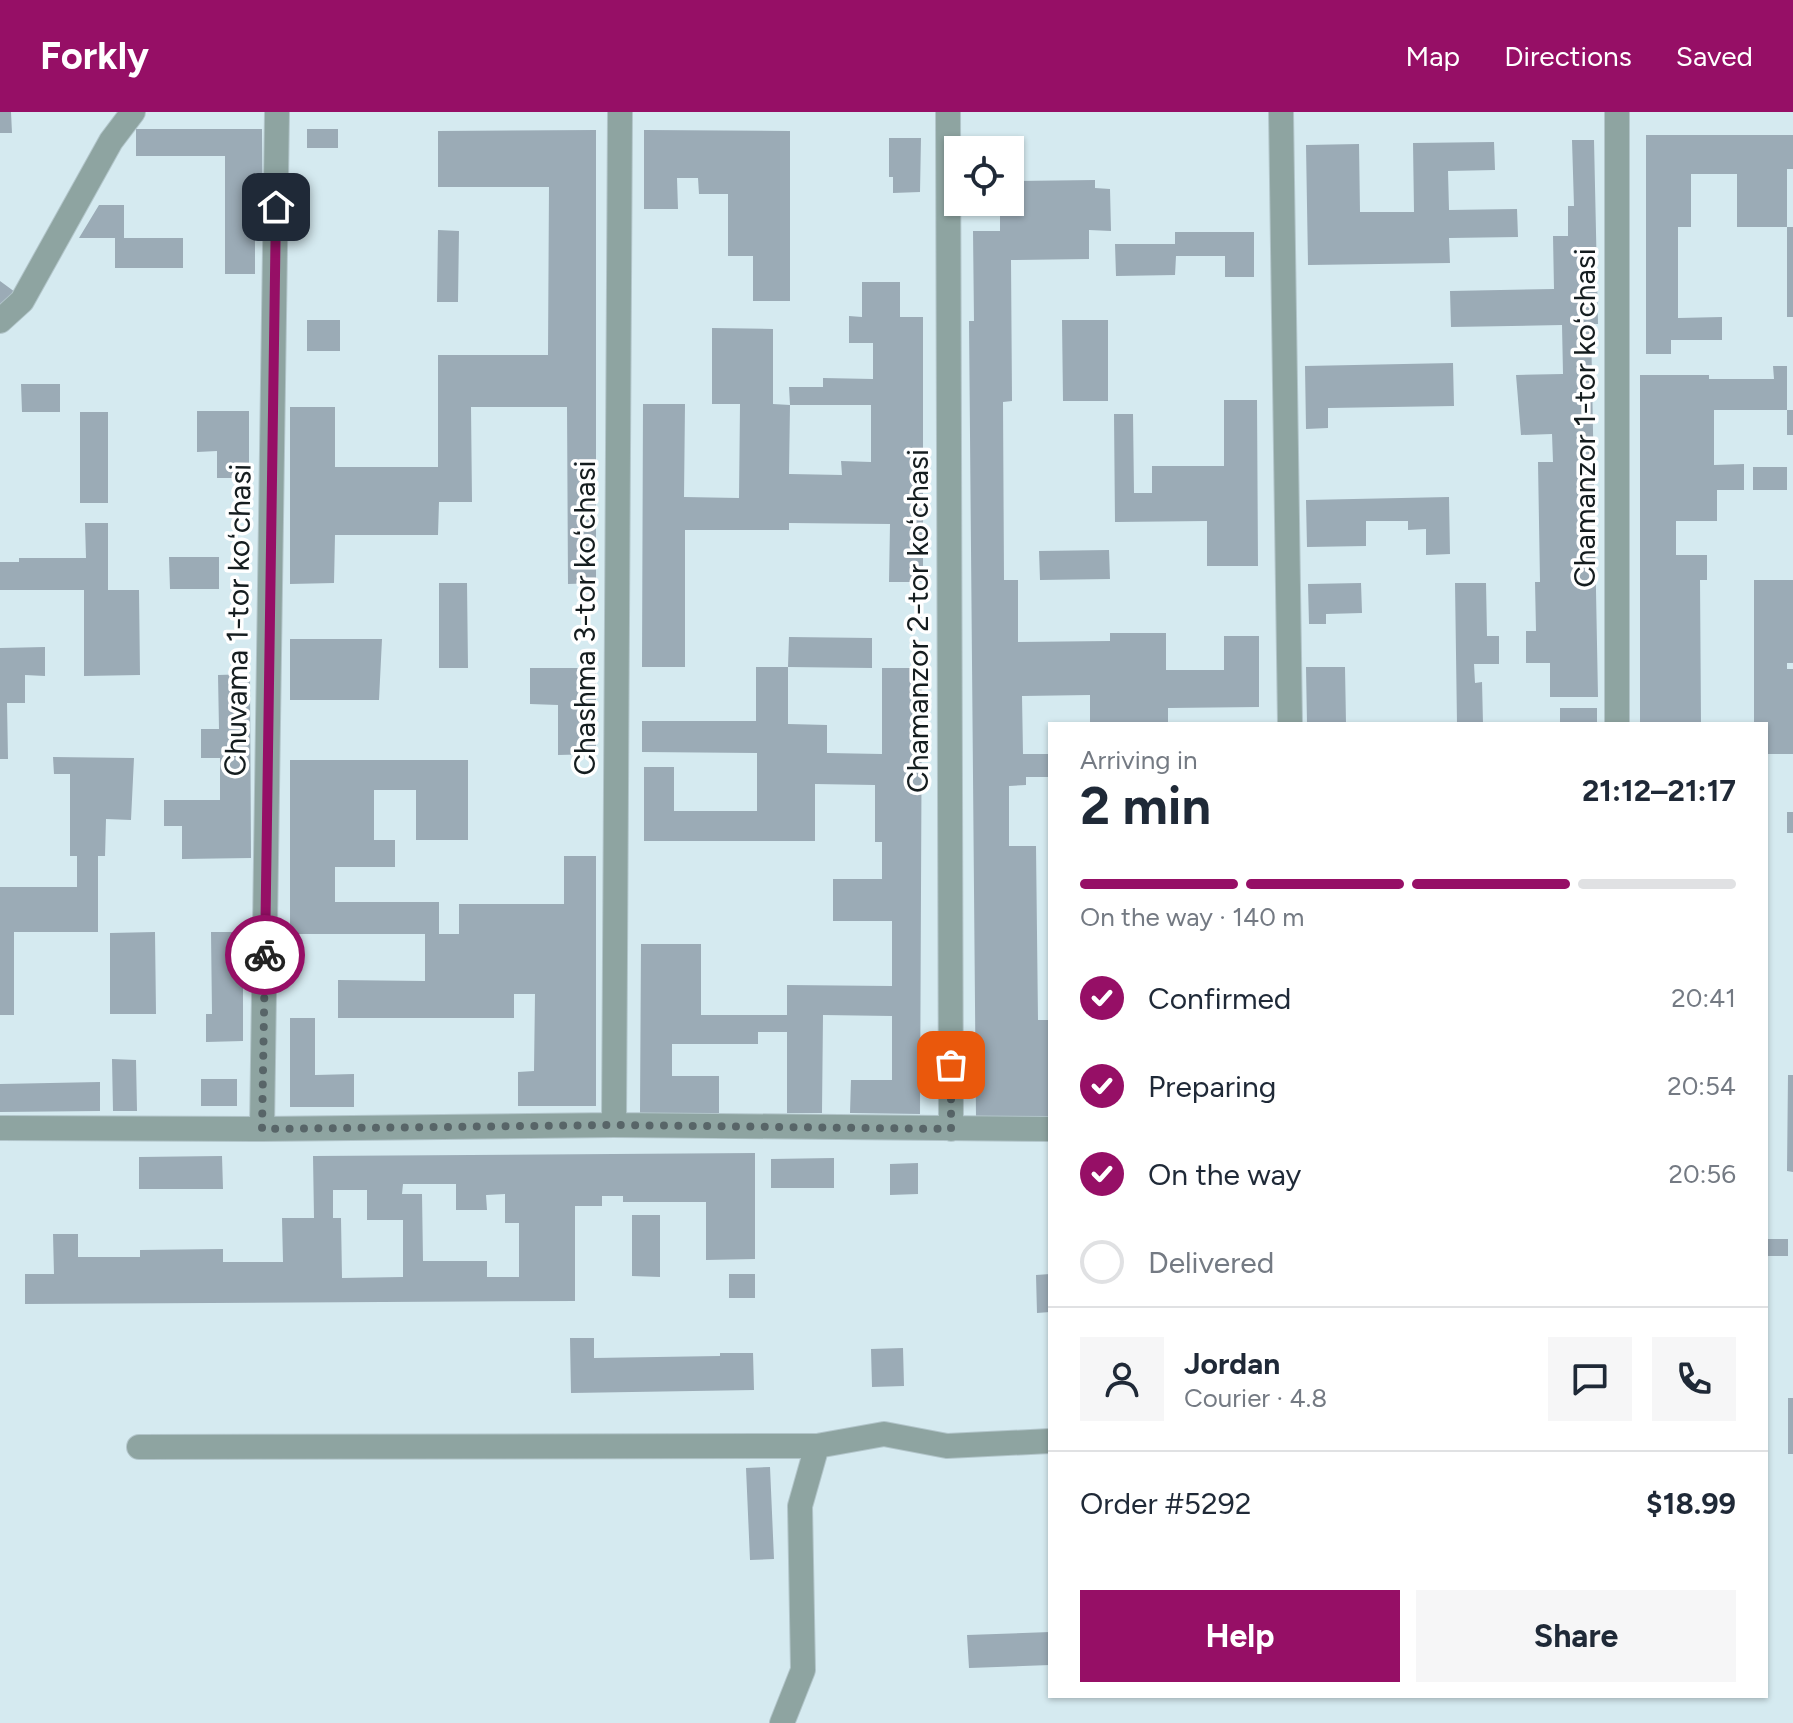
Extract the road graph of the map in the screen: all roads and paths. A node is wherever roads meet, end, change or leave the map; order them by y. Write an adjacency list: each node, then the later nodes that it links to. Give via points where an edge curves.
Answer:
1 (133, 112): 7 (street, via 111,141 22,301)
2 (277, 112): 12 (street, Chuvama 1-tor koʻchasi)
3 (620, 112): 10 (street, Chashma 3-tor koʻchasi)
4 (948, 112): 13 (street, Chamanzor 2-tor koʻchasi)
5 (1281, 112): 8 (street)
6 (1617, 112): 9 (street, Chamanzor 1-tor koʻchasi)
7 (0, 321)
8 (1290, 722)
9 (1617, 722)
10 (614, 1125): 12 (street); 13 (street)
11 (0, 1128): 12 (street)
12 (262, 1129)
13 (951, 1129): 14 (street)
14 (1048, 1129)
15 (1048, 1441): 16 (street, via 947,1446 884,1434)
16 (817, 1446): 17 (street); 18 (street, via 800,1506 803,1670)
17 (139, 1447)
18 (782, 1723)

